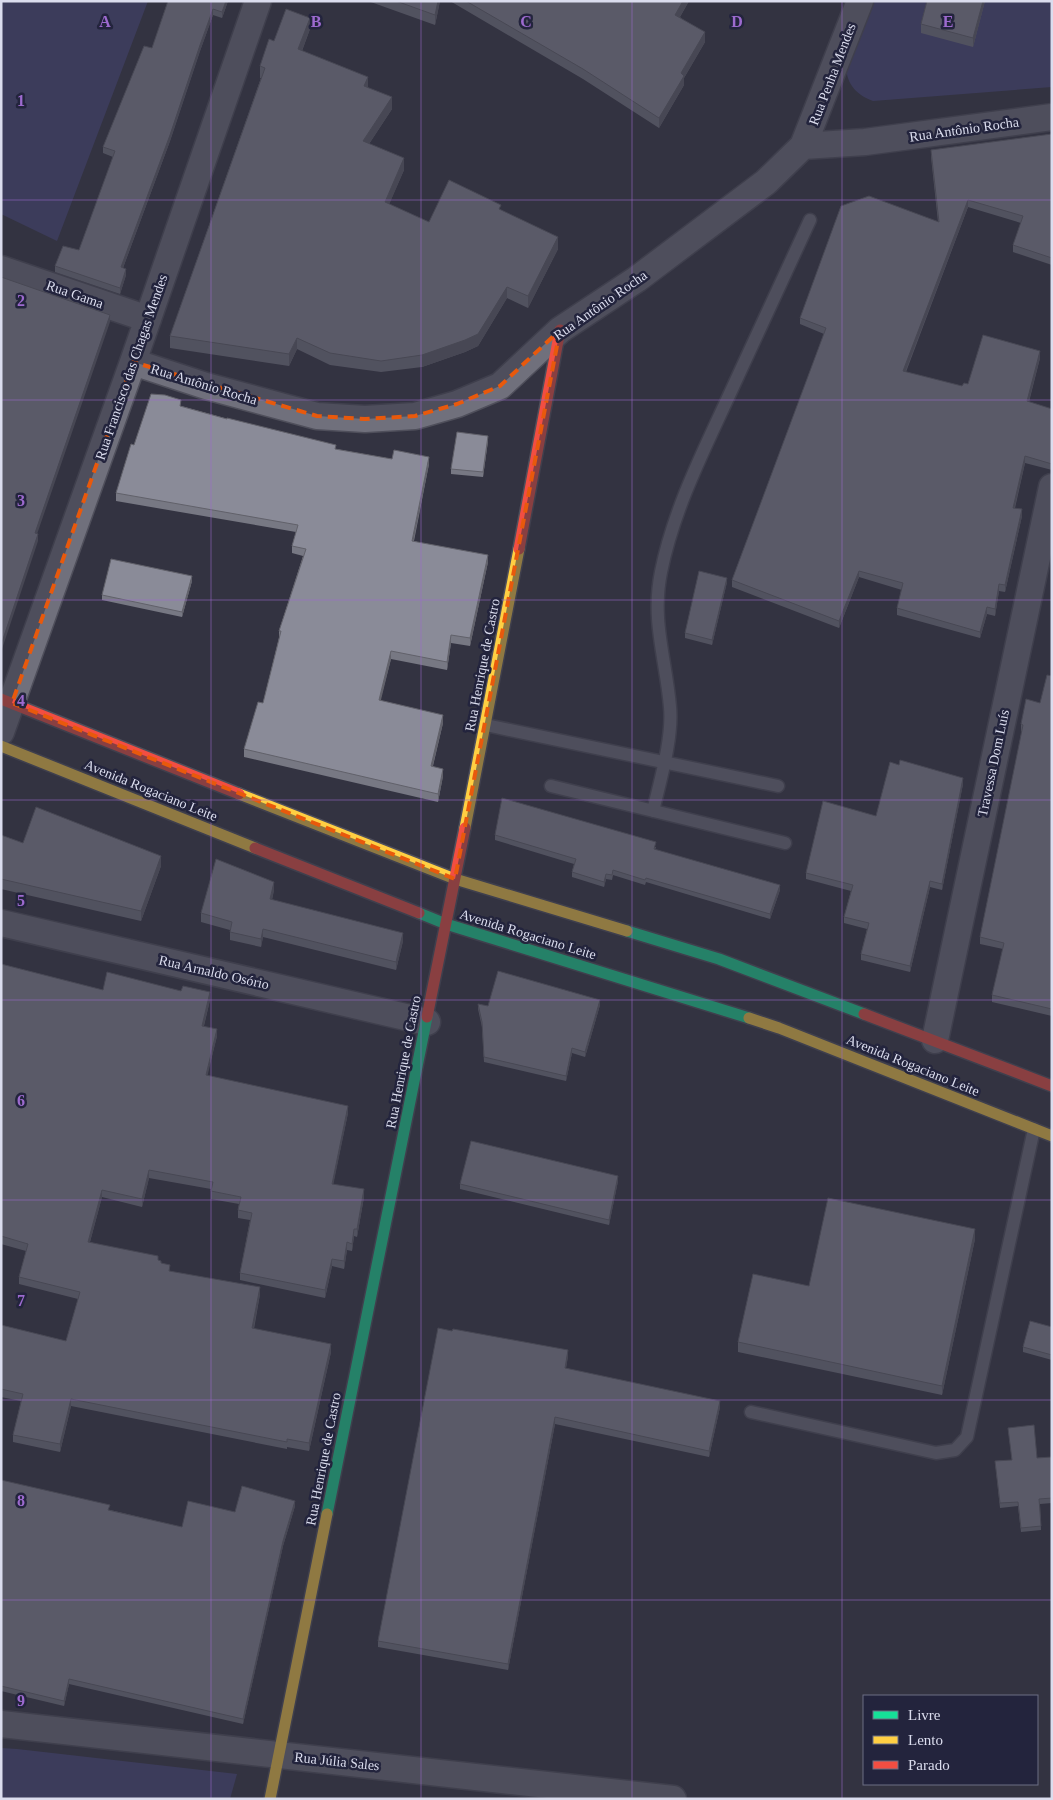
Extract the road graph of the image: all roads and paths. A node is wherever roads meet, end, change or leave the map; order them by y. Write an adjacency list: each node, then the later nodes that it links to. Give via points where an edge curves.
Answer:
1 (258, 1): 7 (street, Rua Francisco das Chagas Mendes)
2 (860, 1): 4 (street, Rua Penha Mendes)
3 (1052, 117): 4 (street, Rua Antônio Rocha, via 865,142)
4 (803, 146): 8 (street, Rua Antônio Rocha, via 766,182 637,279)
5 (810, 220): 15 (lane, via 696,467 672,531 661,572 657,608 670,708 670,731)
6 (1, 269): 7 (street, Rua Gama)
7 (148, 319): 9 (street, Rua Francisco das Chagas Mendes)
8 (560, 330): 9 (street, Rua Antônio Rocha, via 500,386 457,404 414,416 365,419 317,416); 12 (main road, Rua Henrique de Castro)
9 (133, 362): 11 (street, Rua Francisco das Chagas Mendes)
10 (1052, 487): 24 (street, Travessa Dom Luís)
11 (7, 701): 13 (street, Rua Francisco das Chagas Mendes); 20 (main road)
12 (486, 725): 15 (lane); 20 (main road, Rua Henrique de Castro)
13 (1, 732)
14 (1, 746): 22 (main road, Avenida Rogaciano Leite)
15 (664, 762): 17 (lane); 18 (lane)
16 (551, 786): 18 (lane)
17 (778, 786)
18 (653, 811): 19 (lane)
19 (785, 843)
20 (455, 878): 22 (main road, Rua Henrique de Castro); 24 (main road, via 719,959)
21 (1, 923): 23 (street, Rua Arnaldo Osório)
22 (446, 924): 23 (main road, Rua Henrique de Castro); 26 (main road, Avenida Rogaciano Leite, via 779,1028)
23 (427, 1022): 30 (main road, Rua Henrique de Castro)
24 (935, 1040): 25 (main road)
25 (1052, 1086)
26 (1034, 1129): 27 (main road, Avenida Rogaciano Leite); 28 (lane, via 967,1437 955,1450 936,1453)
27 (1052, 1136)
28 (751, 1412)
29 (1, 1724): 30 (street, Rua Júlia Sales)
30 (279, 1755): 31 (main road, Rua Henrique de Castro); 32 (street, Rua Júlia Sales)
31 (270, 1799)
32 (673, 1799)

